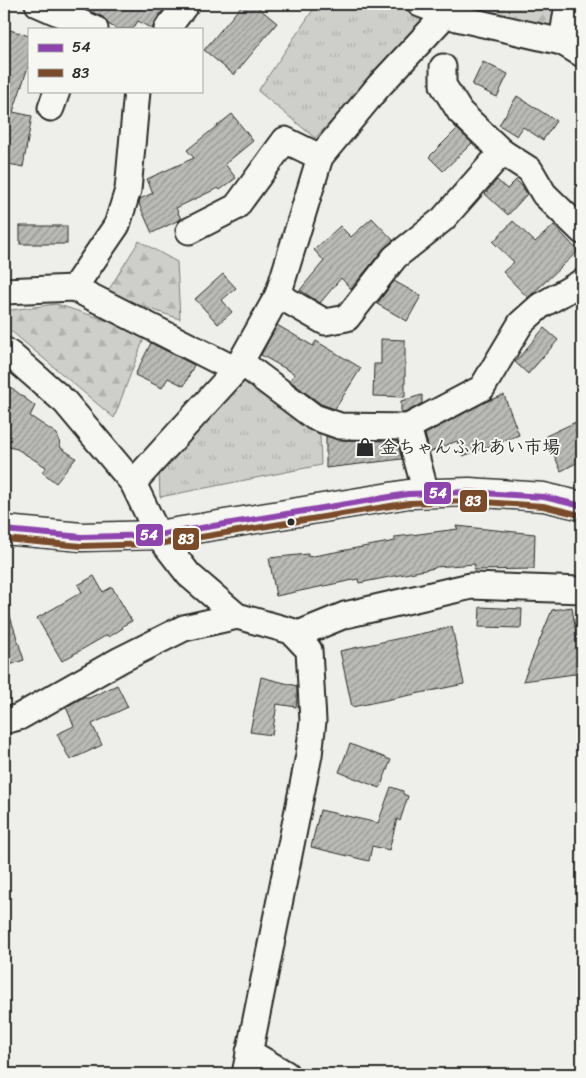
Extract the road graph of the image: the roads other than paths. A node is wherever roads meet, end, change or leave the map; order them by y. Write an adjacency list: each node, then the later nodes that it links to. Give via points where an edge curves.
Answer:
1 (38, 4): 6 (street)
2 (186, 4): 7 (street)
3 (420, 4): 5 (street)
4 (568, 4): 8 (street)
5 (454, 12): 8 (street); 12 (street, via 378,87)
6 (83, 26)
7 (168, 28)
8 (572, 48)
9 (442, 67): 11 (street, via 443,86 460,112)
10 (137, 92): 16 (street, via 128,190 117,225)
11 (502, 152): 14 (street, via 530,170 544,194); 18 (street, via 442,219 395,257 346,318 325,322)
12 (320, 157): 13 (street, via 285,140 236,207); 18 (street)
13 (189, 231)
14 (582, 231)
15 (582, 282): 21 (street, via 540,306 521,323 482,388)
16 (74, 288): 17 (street); 20 (street)
17 (4, 291)
18 (278, 295): 20 (street)
19 (4, 350): 22 (street, via 65,402)
20 (238, 366): 21 (street, via 314,417 340,426); 22 (street)
21 (408, 426): 23 (street)
22 (132, 483): 26 (street)
23 (426, 493): 24 (main road, via 544,497); 26 (main road)
24 (582, 506)
25 (4, 530): 26 (main road, via 82,537)
26 (158, 535): 28 (street, via 189,575)
27 (582, 590): 29 (street, via 471,586 345,615)
28 (237, 616): 29 (street); 30 (street, via 184,628 19,717)
29 (296, 635): 31 (street, via 309,650 313,721 309,755)
30 (4, 721)
31 (247, 1063): 32 (street)
32 (286, 1074)

